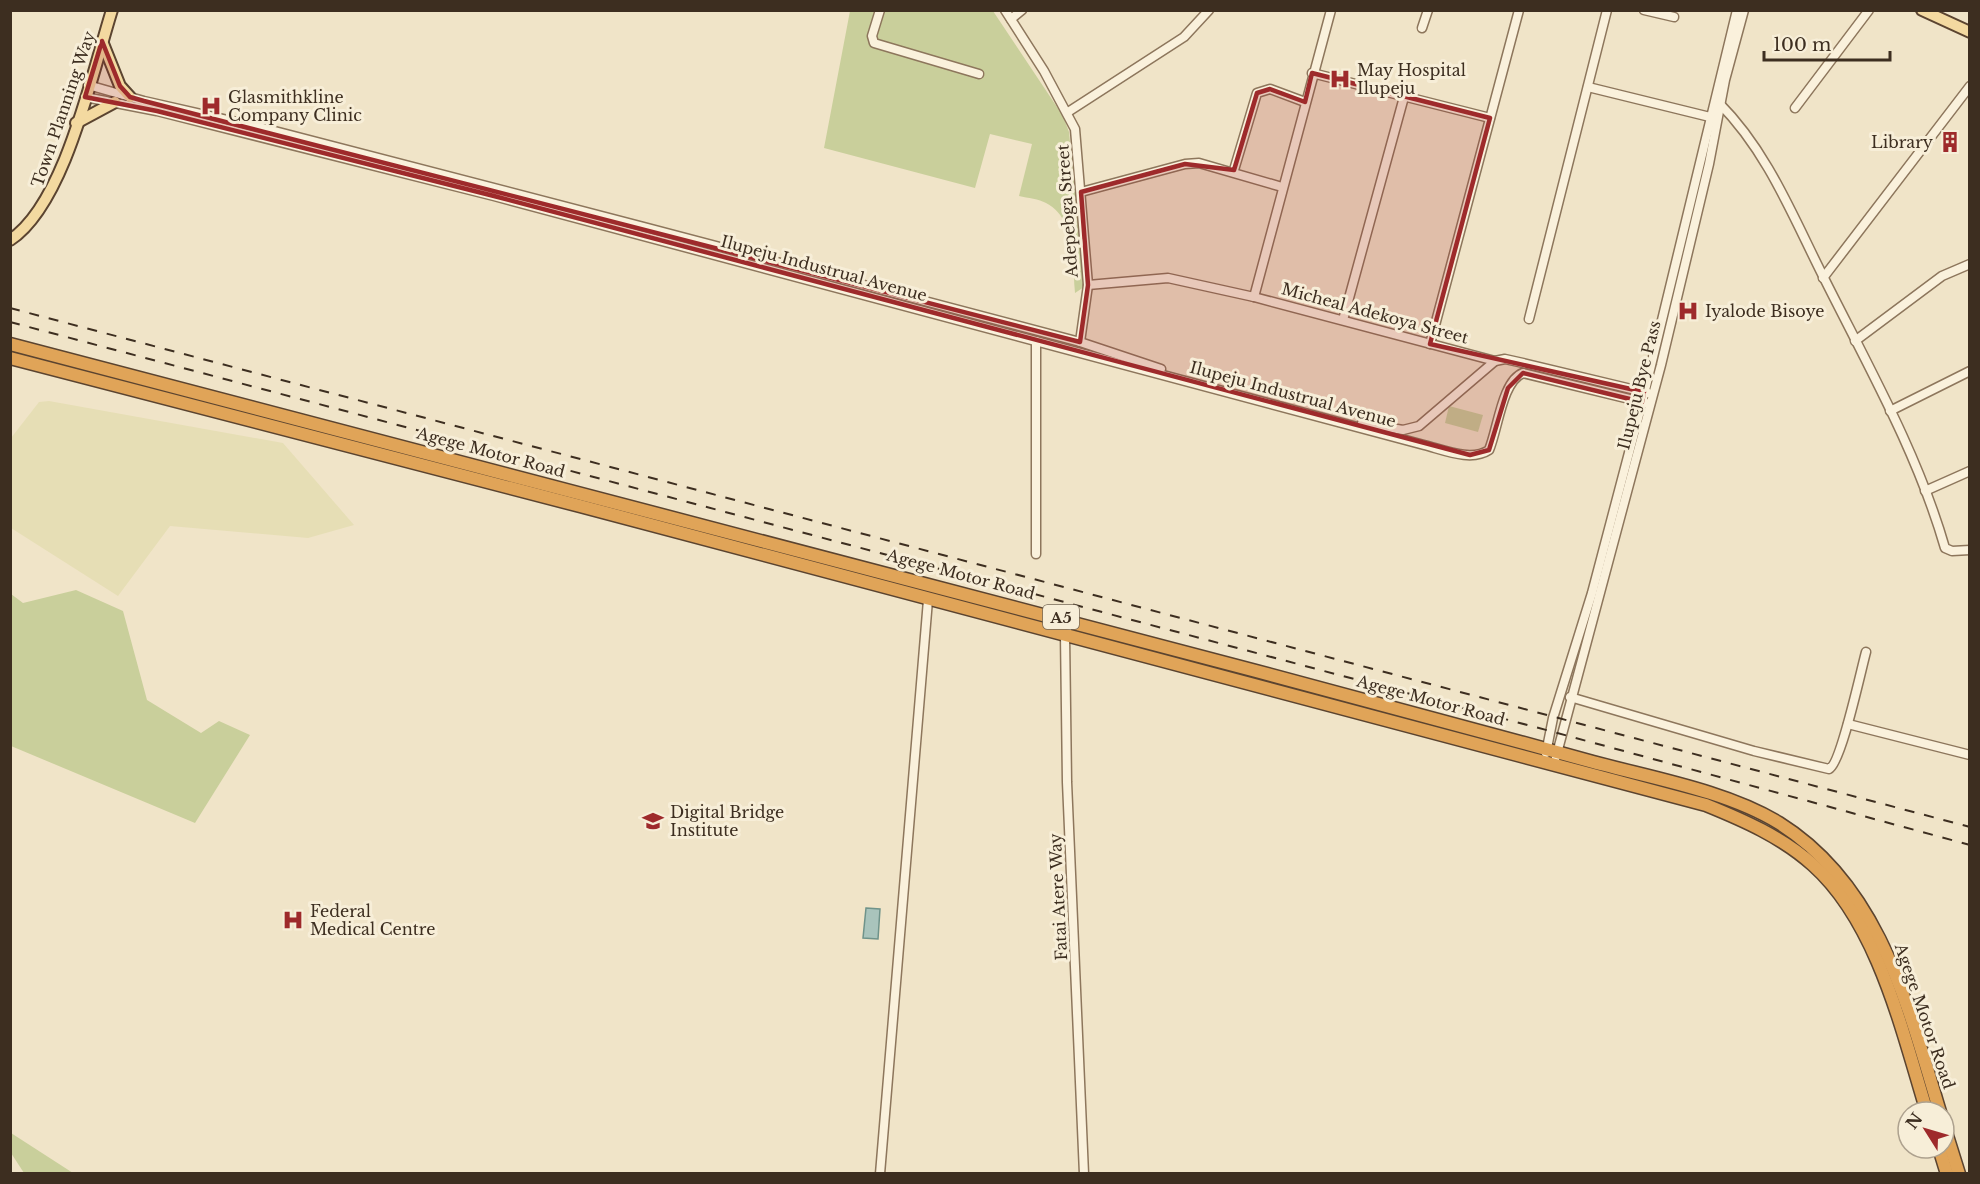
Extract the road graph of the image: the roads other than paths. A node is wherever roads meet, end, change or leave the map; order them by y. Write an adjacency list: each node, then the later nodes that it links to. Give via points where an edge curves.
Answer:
1 (112, 10): 19 (main road, Town Planning Way)
2 (880, 10): 21 (street, via 872,36 874,43)
3 (1005, 10): 16 (street, Adepebga Street)
4 (1022, 10): 16 (street)
5 (1209, 10): 32 (street, via 1184,36)
6 (1331, 10): 20 (street)
7 (1428, 10): 17 (street)
8 (1519, 10): 34 (street)
9 (1607, 10): 24 (street)
10 (1644, 10): 15 (street)
11 (1737, 10): 28 (street, Ilupeju Bye Pass)
12 (1744, 10): 28 (street, Ilupeju Bye Pass)
13 (1869, 10): 31 (street)
14 (1922, 10): 18 (main road)
15 (1674, 17)
16 (1011, 19): 32 (street, Adepebga Street)
17 (1422, 28)
18 (1970, 32)
19 (102, 41): 22 (main road, Town Planning Way); 26 (main road, via 120,86)
20 (1312, 73): 27 (street); 30 (street)
21 (979, 74)
22 (88, 85): 25 (main road, Town Planning Way); 26 (street, Ilupeju Industrual Avenue)
23 (1970, 86): 41 (street)
24 (1588, 87): 33 (street); 44 (street)
25 (85, 97): 29 (street, Ilupeju Industrual Avenue); 35 (main road, Town Planning Way)
26 (130, 97): 48 (street, Ilupeju Industrual Avenue, via 267,129)
27 (1404, 97): 34 (street); 45 (street)
28 (1718, 101): 33 (street, Ilupeju Bye Pass); 41 (street, via 1765,160); 55 (street, Ilupeju Bye Pass, via 1709,164)
29 (116, 102): 35 (main road); 46 (street, Ilupeju Industrual Avenue, via 494,196)
30 (1305, 102): 36 (street, via 1270,89 1257,93); 37 (street)
31 (1795, 108)
32 (1068, 112): 38 (street, Adepebga Street, via 1077,137)
33 (1710, 117): 55 (street, Ilupeju Bye Pass)
34 (1490, 118): 50 (street)
35 (76, 123): 39 (main road, Town Planning Way, via 61,171 46,202)
36 (1234, 170): 37 (street); 38 (street, via 1199,162 1185,164)
37 (1282, 187): 43 (street)
38 (1081, 192): 42 (street, Adepebga Street)
39 (10, 240)
40 (1970, 264): 47 (street, via 1942,276)
41 (1823, 278): 47 (street)
42 (1088, 285): 43 (street, Micheal Adekoya Street, via 1168,278); 48 (street, Adepebga Street)
43 (1254, 297): 45 (street, Micheal Adekoya Street)
44 (1529, 319)
45 (1342, 320): 50 (street, Micheal Adekoya Street)
46 (1036, 341): 55 (street, Ilupeju Industrual Avenue, via 1470,455 1489,450 1508,388 1523,373); 61 (street)
47 (1855, 341): 57 (street)
48 (1080, 342): 52 (street, Ilupeju Industrual Avenue, via 1250,394 1360,423 1403,430 1419,426)
49 (10, 344): 54 (highway, Agege Motor Road / A5)
50 (1430, 344): 52 (street, Micheal Adekoya Street)
51 (10, 358): 56 (highway, Agege Motor Road / A5)
52 (1495, 361): 55 (street, Micheal Adekoya Street, via 1523,363)
53 (1970, 371): 57 (street)
54 (180, 388): 56 (highway); 63 (highway, Agege Motor Road / A5)
55 (1647, 398): 66 (street, Ilupeju Bye Pass); 69 (street, Ilupeju Bye Pass, via 1553,718)
56 (179, 402): 62 (highway, Agege Motor Road / A5)
57 (1890, 411): 59 (street)
58 (1970, 471): 59 (street)
59 (1925, 491): 60 (street, via 1945,548)
60 (1970, 550)
61 (1036, 554)
62 (928, 600): 64 (highway, Agege Motor Road / A5); 72 (street)
63 (1070, 620): 64 (street, Fatai Atere Way); 69 (highway, Agege Motor Road / A5)
64 (1065, 635): 69 (highway, Agege Motor Road / A5); 73 (street, Fatai Atere Way, via 1067,782)
65 (1866, 652): 67 (street)
66 (1570, 697): 67 (street, via 1829,769 1836,763); 69 (street, Ilupeju Bye Pass)
67 (1848, 724): 68 (street)
68 (1970, 755)
69 (1551, 756): 70 (highway, Agege Motor Road / A5, via 1706,805 1759,827 1813,865 1856,918 1880,970); 71 (highway, Agege Motor Road / A5, via 1728,801 1778,823 1805,843 1848,887 1880,937)
70 (1923, 1100)
71 (1936, 1100)
72 (880, 1173)
73 (1084, 1173)

